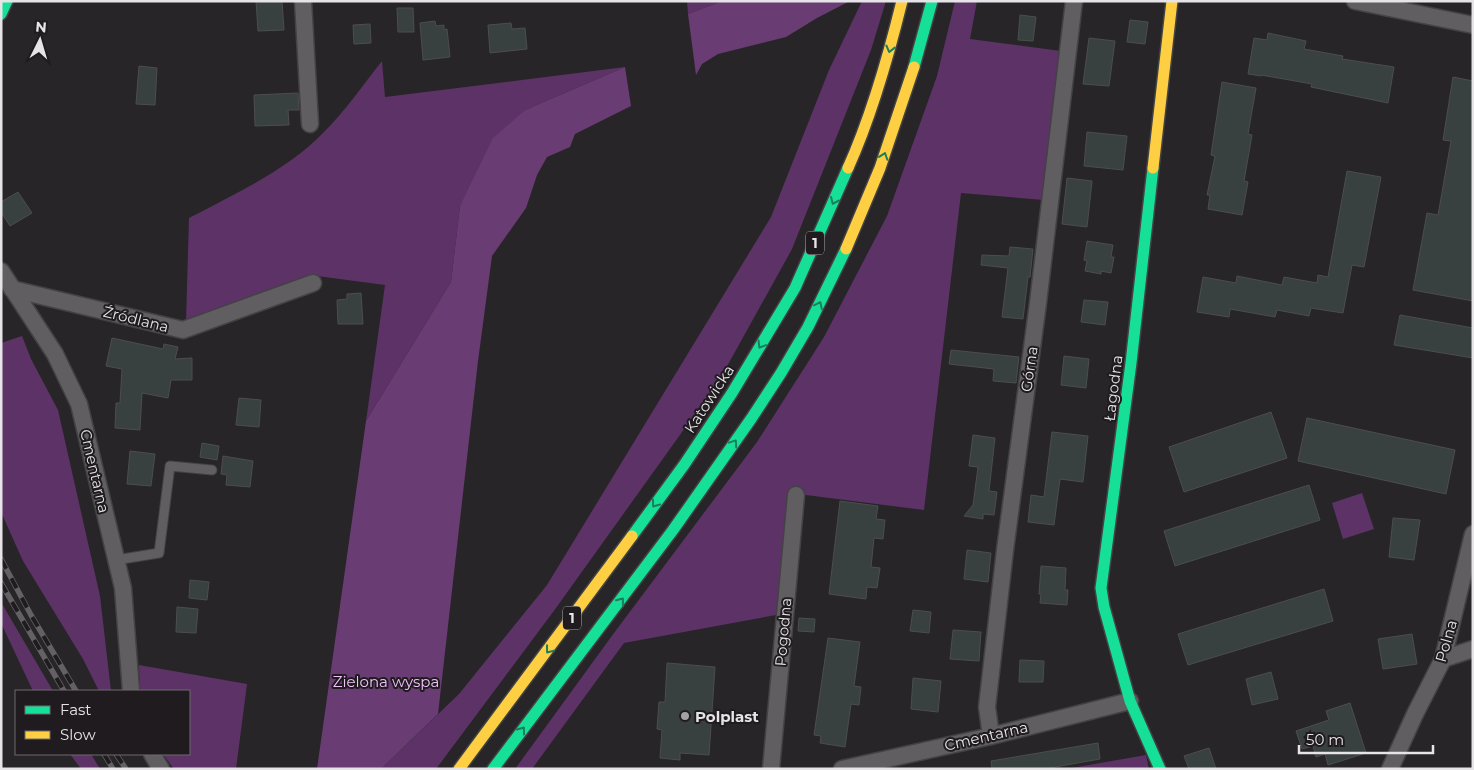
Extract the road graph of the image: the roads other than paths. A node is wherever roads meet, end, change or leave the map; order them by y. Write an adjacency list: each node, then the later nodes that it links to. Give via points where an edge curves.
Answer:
1 (7, 1): 8 (main road)
2 (303, 1): 10 (street)
3 (902, 1): 25 (main road, Katowicka / 1, one-way to 25, via 888,58 856,150 795,288 684,465)
4 (932, 1): 26 (main road, 1, one-way to 4, via 707,483 766,397 807,328 878,174 919,54)
5 (1074, 1): 22 (street, Górna, via 987,707)
6 (1172, 1): 21 (main road, Łagodna, via 1131,363 1101,588)
7 (1355, 1): 9 (street)
8 (1, 14)
9 (1473, 25)
10 (310, 124)
11 (1, 271): 13 (street, Cmentarna)
12 (313, 283): 13 (street, Źródlana, via 183,330)
13 (12, 288): 17 (street, Cmentarna, via 55,354 79,404)
14 (212, 470): 17 (lane, via 170,466 158,553)
15 (796, 495): 27 (street, Pogodna)
16 (1473, 534): 19 (street, Polna)
17 (116, 560): 20 (street, Cmentarna, via 123,588)
18 (1473, 648): 19 (street)
19 (1443, 659): 30 (street, Polna)
20 (130, 690)
21 (1130, 700): 22 (street, Cmentarna); 29 (main road, Łagodna)
22 (991, 736): 28 (street, Cmentarna)
23 (153, 755): 24 (street)
24 (160, 769)
25 (459, 769)
26 (493, 769)
27 (770, 769)
28 (842, 769)
29 (1160, 769)
30 (1390, 769)

